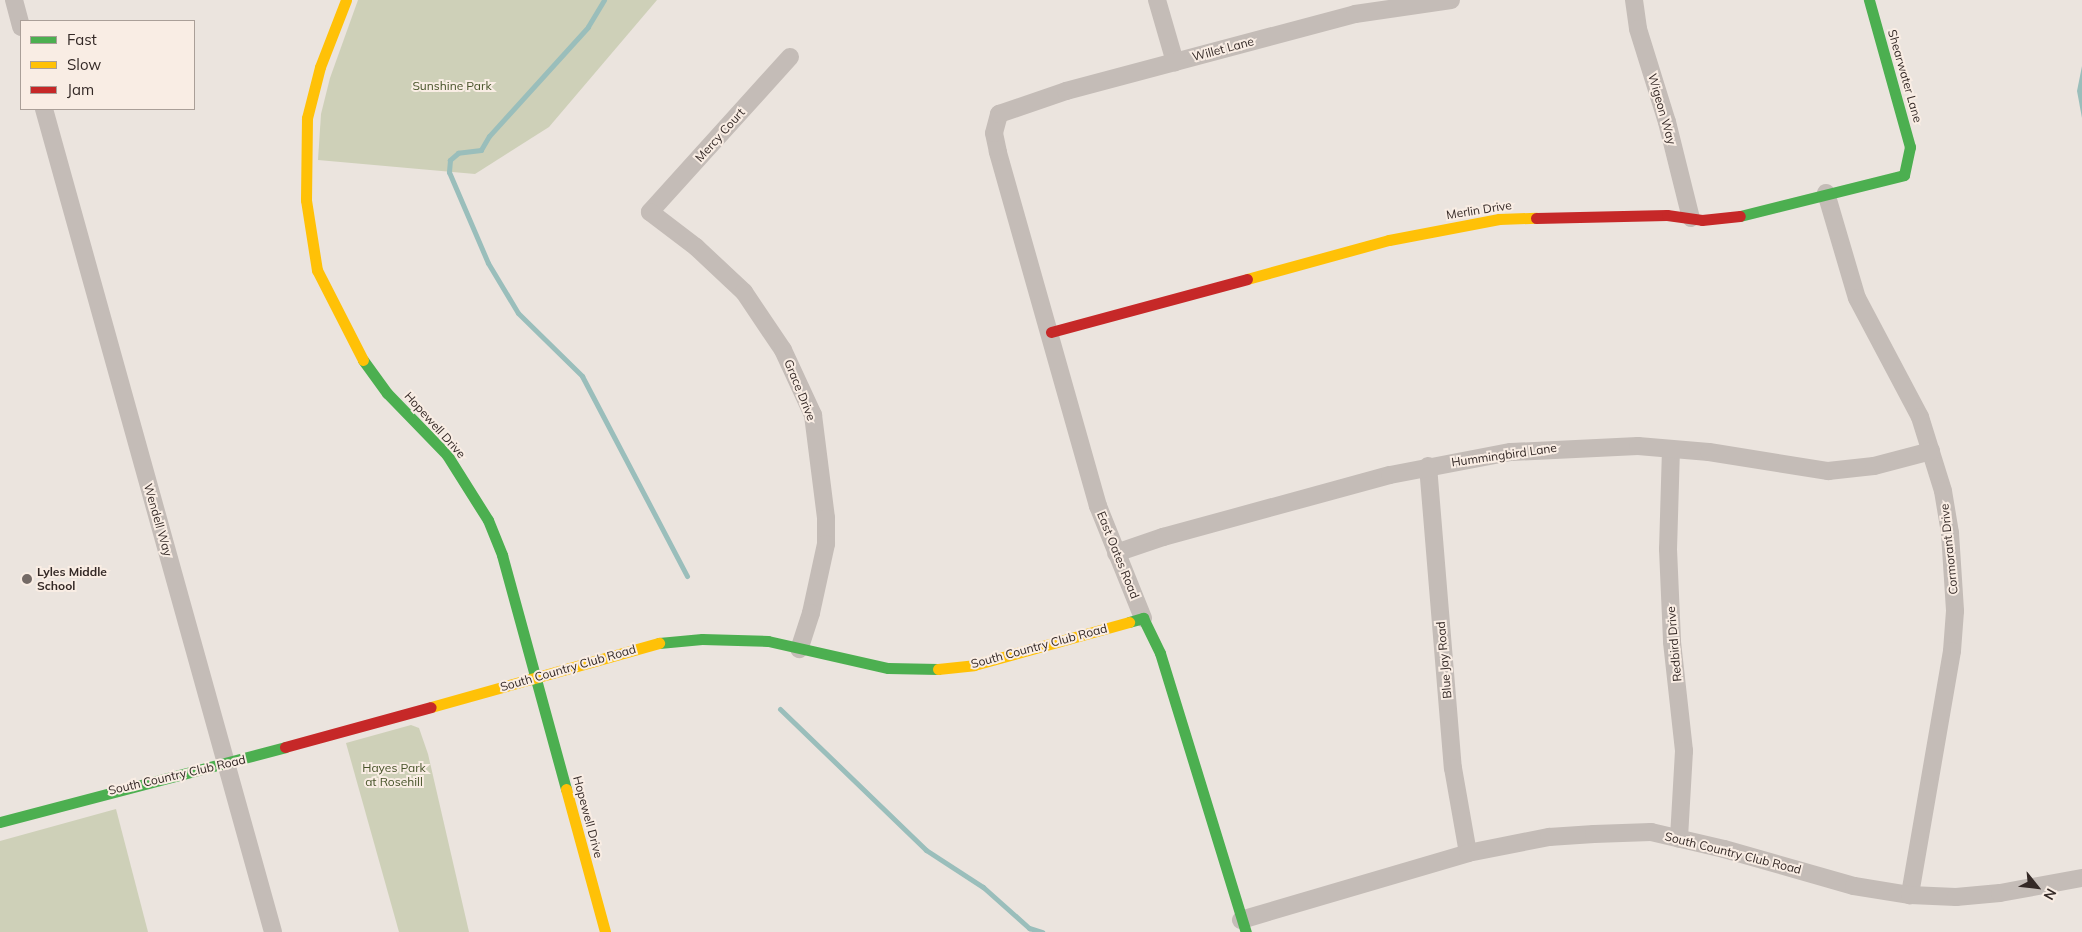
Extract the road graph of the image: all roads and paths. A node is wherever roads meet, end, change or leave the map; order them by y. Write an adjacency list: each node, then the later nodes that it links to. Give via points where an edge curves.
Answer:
1 (14, 0): 7 (street)
2 (346, 0): 23 (street, Hopewell Drive, via 320,67 307,118 306,200 317,270 357,352 387,393 447,455 488,520 502,555)
3 (1156, 0): 9 (street)
4 (1451, 0): 9 (street, Willet Lane, via 1356,14)
5 (1634, 0): 15 (street, Wigeon Way, via 1638,29 1667,122)
6 (1869, 0): 12 (street, Shearwater Lane, via 1910,147)
7 (20, 23)
8 (790, 57): 14 (street, Mercy Court)
9 (1175, 62): 11 (street, Willet Lane, via 1035,100)
10 (44, 110): 24 (street, Wendell Way)
11 (999, 114): 16 (street, East Oates Road, via 994,133 998,152)
12 (1907, 160): 13 (street, Merlin Drive, via 1904,175)
13 (1826, 193): 15 (street, Merlin Drive, via 1742,216); 18 (street, Cormorant Drive, via 1857,298 1913,401)
14 (650, 212): 22 (street, Grace Drive, via 696,247 744,292 783,350 813,415 826,518 826,544)
15 (1691, 218): 16 (street, Merlin Drive, via 1599,215 1499,219 1389,240)
16 (1051, 332): 20 (street, East Oates Road, via 1098,506)
17 (1671, 449): 18 (street, Hummingbird Lane, via 1828,471 1874,466); 19 (street, Hummingbird Lane, via 1558,448 1510,452); 26 (street, Redbird Drive, via 1668,549 1672,642 1684,751)
18 (1931, 451): 29 (street, Cormorant Drive, via 1950,533 1955,611 1952,651)
19 (1428, 466): 20 (street, Hummingbird Lane, via 1163,537); 27 (street, Blue Jay Road, via 1453,768)
20 (1116, 553): 21 (street, East Oates Road)
21 (1143, 618): 22 (street, South Country Club Road, via 974,665 930,670 888,668); 30 (street, East Oates Road, via 1160,653)
22 (800, 649): 23 (street, South Country Club Road, via 768,642 731,640 660,643)
23 (535, 677): 24 (street, South Country Club Road); 32 (street, Hopewell Drive)
24 (226, 764): 25 (street, South Country Club Road); 31 (street, Wendell Way)
25 (0, 822)
26 (1679, 839): 27 (street, South Country Club Road, via 1651,832 1594,834 1549,837); 29 (street, South Country Club Road, via 1854,886)
27 (1468, 853): 30 (street, South Country Club Road)
28 (2082, 878): 29 (street, South Country Club Road, via 2000,893 1956,897)
29 (1910, 895)
30 (1243, 926)
31 (273, 932)
32 (605, 932)

